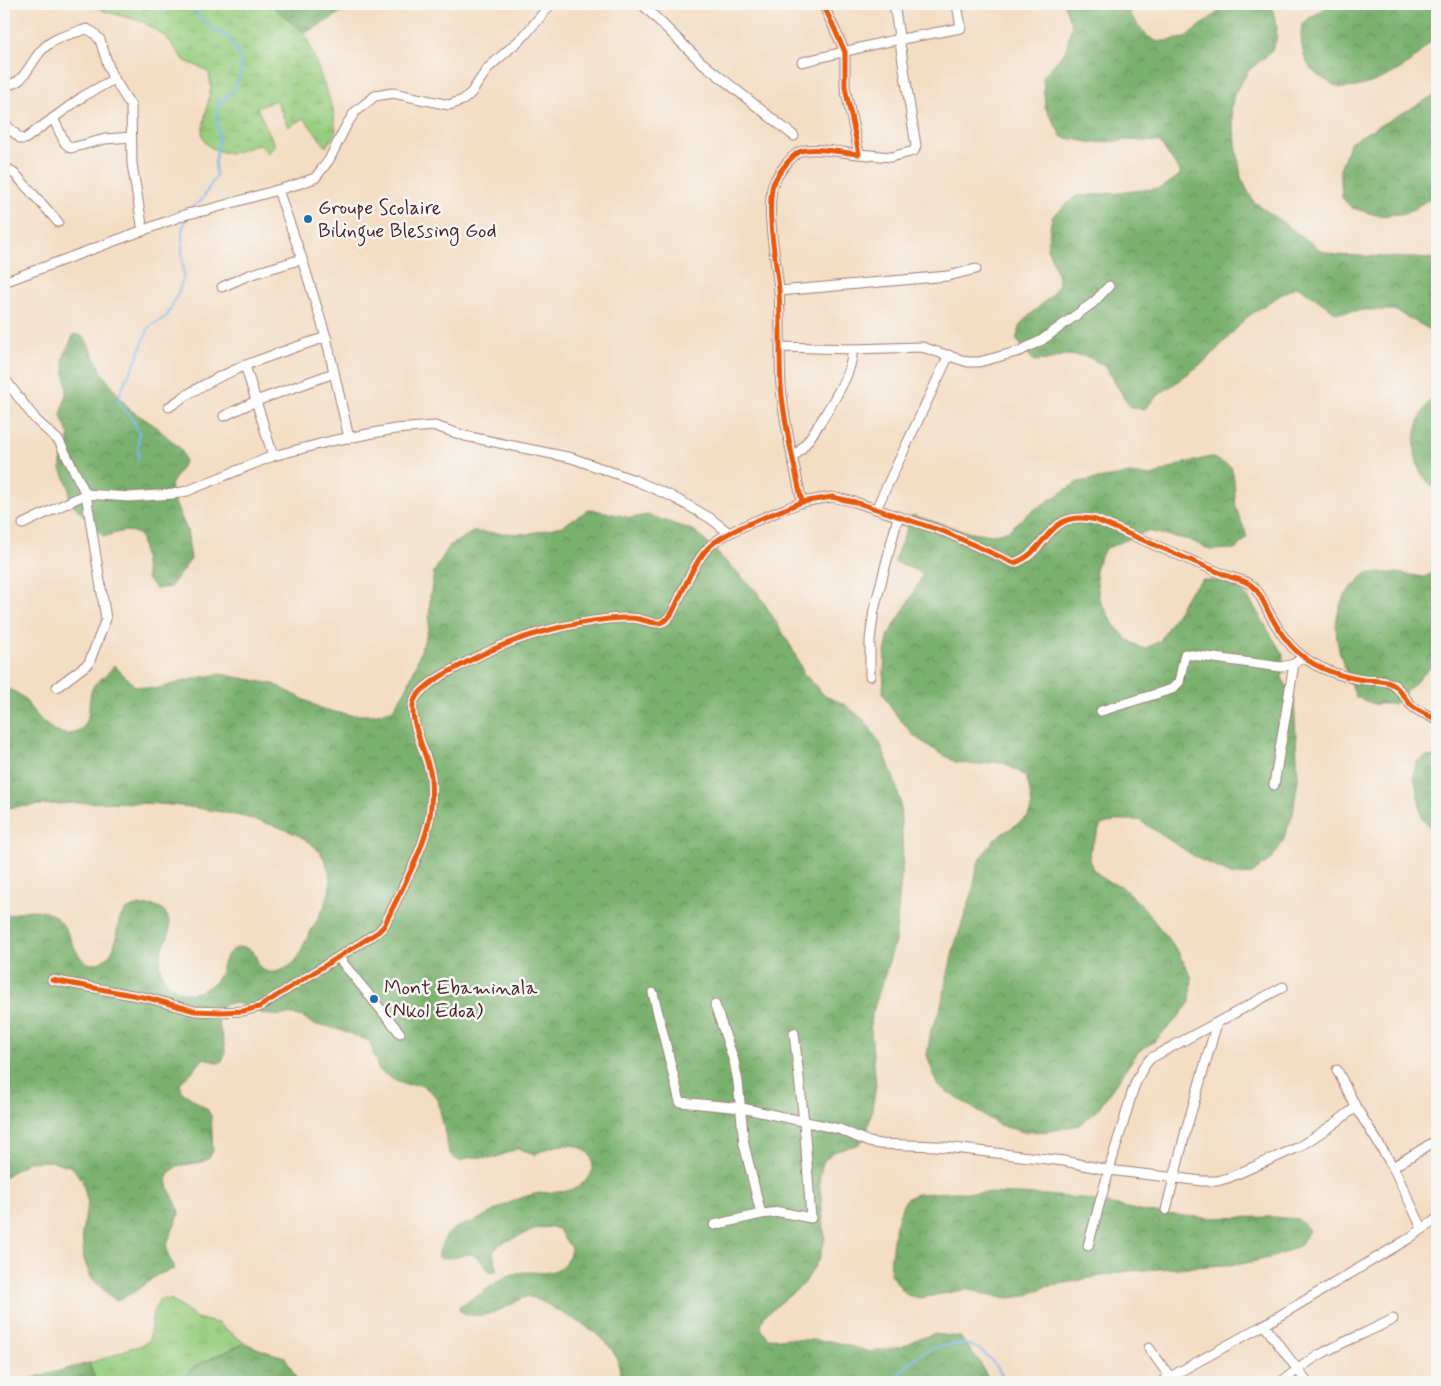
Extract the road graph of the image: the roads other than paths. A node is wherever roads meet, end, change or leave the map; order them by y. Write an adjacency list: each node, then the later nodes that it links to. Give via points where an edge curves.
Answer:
1 (551, 4): 18 (street, via 524,36 488,68 463,100 449,105 393,93 375,96 355,112 329,160 315,178)
2 (642, 4): 13 (street, via 700,61)
3 (823, 4): 7 (street)
4 (894, 4): 6 (street)
5 (957, 4): 6 (street, via 961,28)
6 (900, 40): 7 (street); 16 (street, via 916,146 914,151 891,157)
7 (845, 52): 8 (street); 16 (street, via 845,87)
8 (802, 62)
9 (114, 79): 10 (street, via 100,40 87,30 53,40 16,83); 11 (street); 14 (street, via 131,106)
10 (4, 87)
11 (53, 118): 12 (street, via 25,139); 14 (street, via 65,143 71,148 105,139)
12 (6, 124): 15 (street)
13 (794, 136)
14 (131, 137): 20 (street)
15 (4, 138)
16 (859, 154): 26 (street, via 812,149 798,152 782,170 773,186 771,203)
17 (4, 166): 19 (street, via 16,174)
18 (278, 190): 20 (street, via 187,214); 21 (street)
19 (58, 222)
20 (143, 231): 23 (street)
21 (302, 259): 25 (street); 27 (street)
22 (976, 269): 26 (street, via 948,276)
23 (4, 282)
24 (1109, 286): 30 (street, via 1058,330 1020,350 979,362)
25 (222, 287)
26 (779, 291): 28 (street)
27 (326, 337): 31 (street); 32 (street)
28 (780, 347): 29 (street); 39 (street, via 781,387)
29 (853, 350): 30 (street, via 922,347); 39 (street, via 850,367 840,389 803,448)
30 (948, 355): 42 (street)
31 (245, 364): 34 (street); 35 (street)
32 (334, 373): 34 (street); 37 (street)
33 (4, 378): 40 (street, via 36,420 59,441)
34 (256, 401): 36 (street); 38 (street)
35 (169, 407)
36 (224, 416)
37 (349, 438): 38 (street); 45 (street, via 394,429 436,426 465,436 572,458 671,496)
38 (273, 456): 40 (street, via 173,494 129,497)
39 (792, 458): 41 (street)
40 (86, 494): 44 (street); 49 (street, via 106,619 90,663)
41 (802, 502): 42 (street, via 832,497); 45 (street)
42 (876, 509): 43 (street)
43 (898, 517): 46 (street, via 945,532 1014,562 1024,560 1060,522 1096,520 1253,586 1280,632); 48 (street, via 874,610)
44 (23, 524)
45 (729, 533): 53 (street, via 708,547 667,620 660,623 620,618 598,620 514,640 438,678 416,698 412,707 431,776 432,805 428,826 384,926)
46 (1303, 657): 47 (street); 51 (street, via 1341,675 1389,682 1411,705)
47 (1294, 664): 50 (street, via 1282,667 1185,654 1179,682 1172,688); 52 (street)
48 (870, 676)
49 (57, 687)
50 (1101, 711)
51 (1437, 720)
52 (1274, 785)
53 (338, 957): 54 (street, via 259,1007 243,1011 195,1011 148,998); 59 (street)
54 (52, 980)
55 (1283, 987): 58 (street)
56 (653, 993): 63 (street, via 680,1102)
57 (715, 1005): 63 (street, via 734,1061)
58 (1217, 1023): 67 (street, via 1151,1058 1142,1068); 68 (street)
59 (400, 1033)
60 (794, 1033): 64 (street)
61 (1337, 1070): 62 (street)
62 (1356, 1107): 66 (street); 68 (street, via 1299,1147 1239,1174 1216,1181)
63 (742, 1108): 64 (street); 70 (street, via 744,1144)
64 (804, 1122): 67 (street, via 839,1129 880,1144 946,1147 1064,1161); 70 (street, via 811,1218 780,1212)
65 (1437, 1140): 66 (street)
66 (1392, 1167): 73 (street)
67 (1108, 1170): 68 (street); 74 (street)
68 (1173, 1178): 69 (street)
69 (1166, 1210)
70 (761, 1214): 72 (street)
71 (1437, 1219): 73 (street)
72 (714, 1225)
73 (1422, 1228): 76 (street)
74 (1088, 1246)
75 (1393, 1319): 78 (street, via 1322,1353)
76 (1264, 1325): 78 (street); 79 (street)
77 (1149, 1348): 79 (street)
78 (1297, 1370): 81 (street); 82 (street)
79 (1170, 1377): 80 (street)
80 (1161, 1382)
81 (1281, 1382)
82 (1307, 1382)

